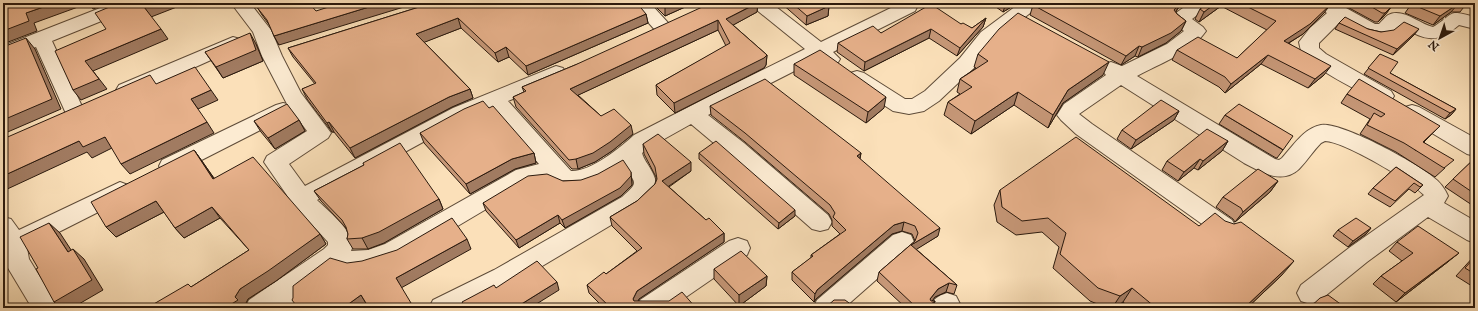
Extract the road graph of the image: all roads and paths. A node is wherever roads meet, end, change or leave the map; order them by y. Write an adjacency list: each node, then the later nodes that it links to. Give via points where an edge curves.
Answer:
1 (130, 3): 16 (street)
2 (240, 3): 14 (street)
3 (640, 3): 12 (street)
4 (759, 3): 17 (street)
5 (1032, 3): 9 (street)
6 (1202, 3): 21 (street, via 1180,19 1196,31 1174,49)
7 (908, 7): 17 (street)
8 (1332, 8): 11 (street, via 1368,28 1379,31 1384,30 1395,19 1432,32 1438,32 1456,18); 27 (street, via 1309,42 1310,50 1320,59)
9 (1014, 16): 13 (street); 17 (street, via 988,36 967,63 932,96 917,106 900,106)
10 (681, 18): 12 (street)
11 (1475, 23)
12 (662, 26): 15 (street)
13 (1034, 27)
14 (262, 30): 22 (street); 24 (street, via 279,54)
15 (640, 36)
16 (41, 38): 18 (street); 25 (street)
17 (819, 51): 26 (street)
18 (3, 53)
19 (1094, 60): 21 (street)
20 (576, 64): 23 (street)
21 (1121, 75): 31 (street, via 1269,166 1281,169 1290,164 1322,133 1332,133 1345,138 1432,188 1436,196); 33 (street, via 1071,109 1068,114 1084,129)
22 (110, 97)
23 (494, 98): 29 (street); 30 (street, via 418,135)
24 (296, 103): 30 (street, via 320,133 275,162); 35 (street, via 148,176)
25 (75, 113)
26 (692, 114): 28 (street, via 642,141); 32 (street)
27 (1475, 148)
28 (630, 151): 29 (street, via 595,174); 43 (street, via 632,161 646,182 644,189 630,203 503,277)
29 (566, 179): 38 (street, via 544,172 524,176 393,252 353,262)
30 (301, 198): 38 (street, via 340,239 340,248)
31 (1428, 205): 34 (street); 39 (street)
32 (820, 222)
33 (1224, 226)
34 (1475, 233)
35 (7, 239): 41 (street, via 17,261)
36 (902, 242): 45 (street)
37 (738, 248): 44 (street)
38 (333, 256): 40 (street)
39 (1310, 293)
40 (286, 299): 42 (street)
41 (46, 308)
42 (258, 308)
43 (442, 308)
44 (649, 308)
45 (826, 308)

